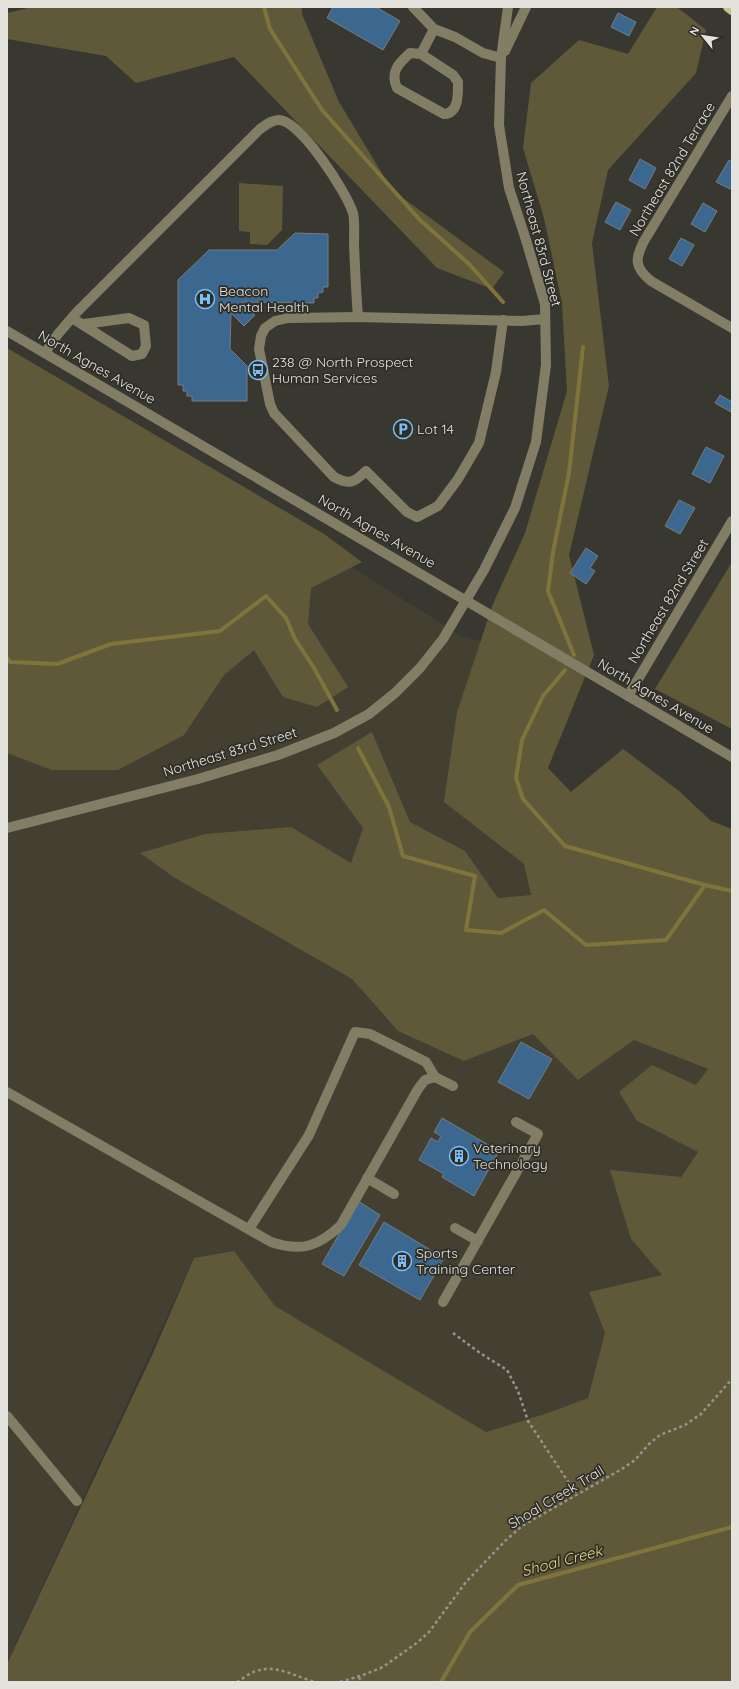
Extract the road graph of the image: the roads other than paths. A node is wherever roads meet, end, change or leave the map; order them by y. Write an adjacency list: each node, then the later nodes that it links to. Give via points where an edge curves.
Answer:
1 (413, 7): 6 (street)
2 (508, 7): 8 (street, Northeast 83rd Street)
3 (526, 7): 8 (street, Northeast 83rd Street)
4 (728, 7): 5 (main road)
5 (732, 10)
6 (434, 29): 7 (street); 8 (street, via 455,37 483,53)
7 (420, 54): 7 (street, via 410,53 400,62 394,73 394,80 398,88 444,114 449,114 454,109 458,82)
8 (501, 58): 12 (street, Northeast 83rd Street, via 499,125 509,188 545,304)
9 (732, 96): 15 (street, Northeast 82nd Terrace, via 644,241 637,258 643,274 651,281)
10 (358, 317): 11 (street, via 353,214 336,179 322,159 297,130 280,120 271,121 260,129); 13 (street); 13 (street, via 288,318 275,321 265,328 259,349 270,404 274,413 334,477 350,482 358,479 366,471 407,512 417,517 438,506 458,479 478,443 496,372)
11 (72, 318): 14 (street); 17 (street)
12 (545, 319): 13 (street); 19 (street, Northeast 83rd Street, via 546,365 536,442 515,508 484,570)
13 (503, 320)
14 (84, 324): 14 (street, via 132,356 142,354 146,346 144,325 136,320 129,318)
15 (732, 328)
16 (7, 331): 17 (street, North Agnes Avenue)
17 (45, 353): 19 (street, North Agnes Avenue)
18 (732, 521): 20 (street, Northeast 82nd Street)
19 (465, 600): 20 (street, North Agnes Avenue); 22 (street, Northeast 83rd Street, via 443,639 395,694 369,714 334,733 278,755 198,779)
20 (628, 696): 21 (street, North Agnes Avenue)
21 (732, 757)
22 (7, 828)
23 (435, 1077): 24 (street); 27 (street, via 425,1080 418,1089); 30 (street, via 426,1062 370,1034 355,1032 308,1135)
24 (452, 1086)
25 (7, 1092): 30 (street)
26 (516, 1122): 31 (street, via 538,1134)
27 (367, 1178): 28 (street); 30 (street, via 341,1225 329,1236 314,1244 299,1248 285,1247)
28 (394, 1194)
29 (455, 1228): 31 (street)
30 (249, 1229)
31 (478, 1241): 32 (street)
32 (443, 1302)
33 (7, 1416): 34 (street)
34 (78, 1501)

